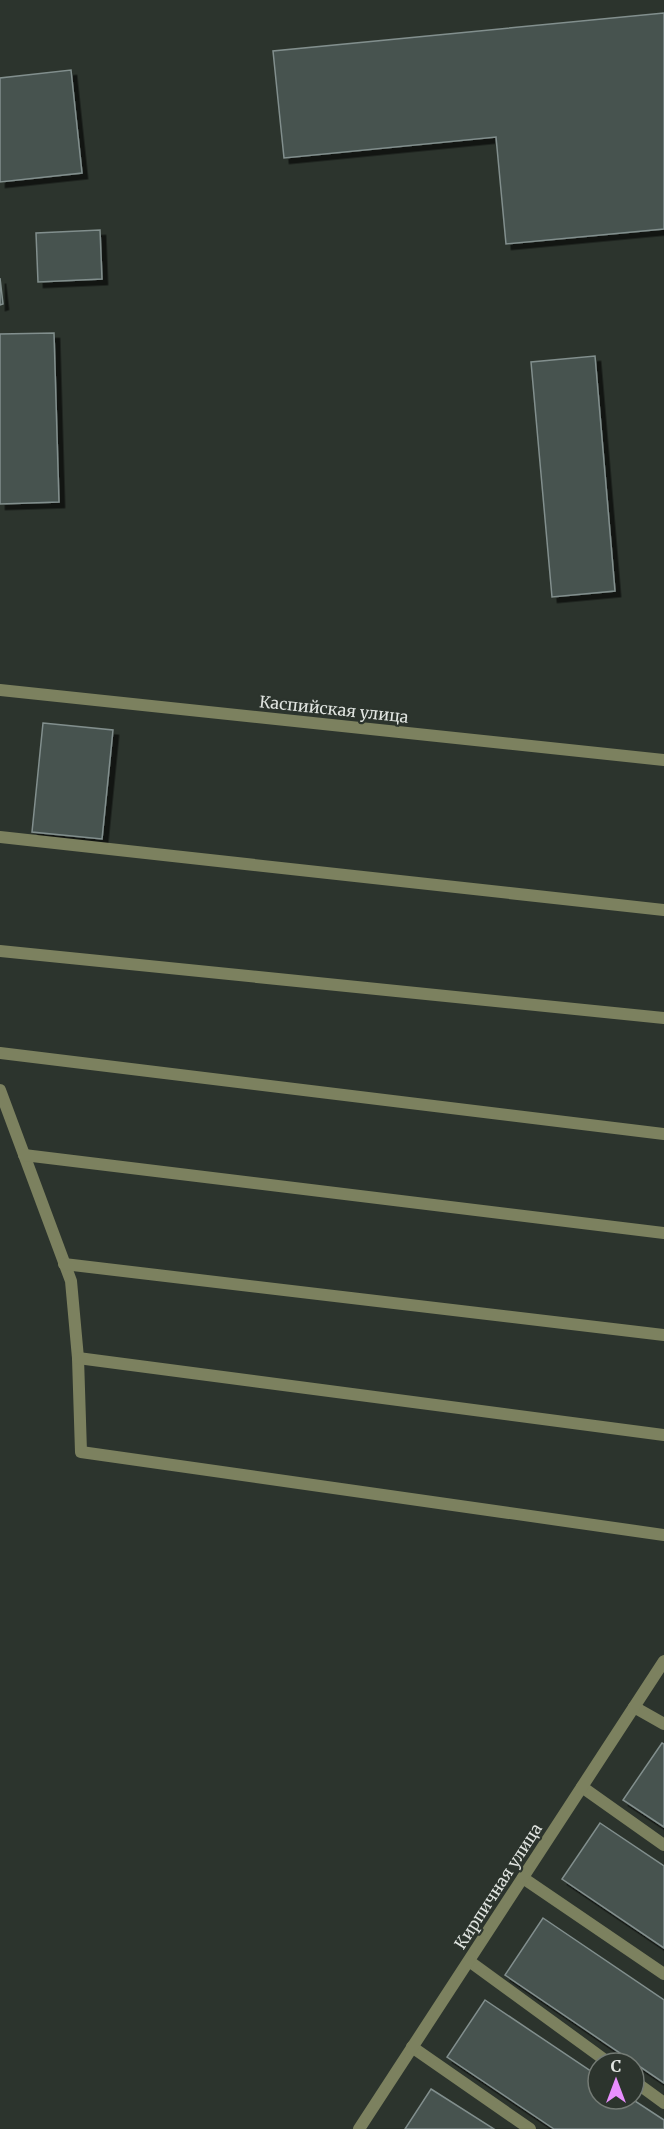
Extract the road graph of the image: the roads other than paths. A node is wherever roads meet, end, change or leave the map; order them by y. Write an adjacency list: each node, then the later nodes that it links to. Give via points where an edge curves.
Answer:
1 (0, 690): 2 (street, Каспийская улица)
2 (664, 760)
3 (0, 837): 4 (street)
4 (664, 910)
5 (0, 951): 6 (street)
6 (664, 1018)
7 (0, 1053): 9 (street)
8 (0, 1090): 10 (street)
9 (664, 1134)
10 (24, 1155): 11 (street); 12 (street)
11 (664, 1233)
12 (64, 1264): 13 (street); 14 (street, via 71,1281)
13 (664, 1335)
14 (78, 1358): 15 (street); 16 (street, via 81,1452)
15 (664, 1435)
16 (664, 1534)
17 (664, 1661): 18 (street, Кирпичная улица)
18 (634, 1707): 19 (street); 20 (street, Кирпичная улица)
19 (664, 1724)
20 (582, 1787): 21 (street); 22 (street, Кирпичная улица)
21 (664, 1845)
22 (523, 1878): 23 (street, Кирпичная улица); 24 (street)
23 (469, 1961): 25 (street, Кирпичная улица); 26 (street)
24 (664, 1974)
25 (412, 2047): 29 (street, Кирпичная улица); 30 (street)
26 (593, 2051)
27 (646, 2090): 28 (street)
28 (664, 2103)
29 (359, 2129)
30 (530, 2129)

